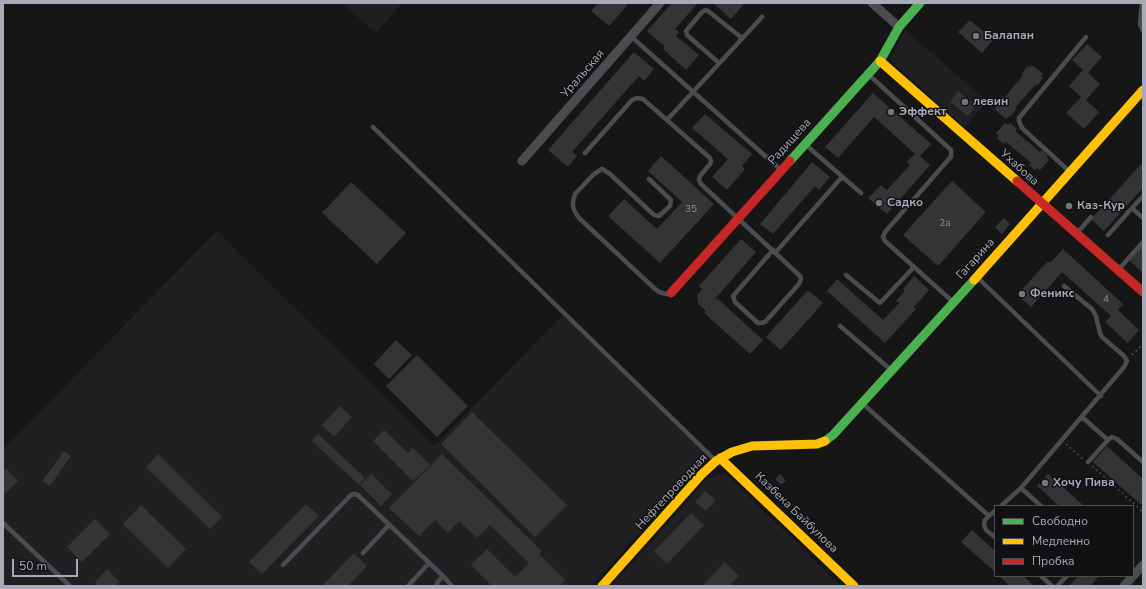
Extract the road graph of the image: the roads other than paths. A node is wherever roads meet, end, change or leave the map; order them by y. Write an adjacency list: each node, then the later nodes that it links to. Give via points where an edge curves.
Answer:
1 (660, 3): 8 (street, Уральская)
2 (872, 3): 6 (street)
3 (920, 3): 6 (street, Радищева)
4 (1142, 3): 7 (lane, via 1140,24)
5 (762, 16): 10 (lane)
6 (900, 27): 11 (street, Радищева)
7 (1143, 30)
8 (632, 36): 15 (lane); 21 (street, Уральская)
9 (1086, 36): 23 (lane, via 1019,118 1022,128)
10 (742, 38): 12 (lane); 12 (lane, via 708,11 702,12 686,31 687,35)
11 (880, 61): 13 (street, Радищева); 28 (street, Ухабова)
12 (719, 63): 15 (lane)
13 (868, 74): 19 (street, Радищева); 37 (lane, via 951,150 951,157 884,234 885,241)
14 (1143, 90): 16 (street, Гагарина)
15 (692, 92): 17 (lane); 22 (lane)
16 (1140, 100): 23 (street, Гагарина)
17 (668, 120): 20 (lane, via 643,100 634,98); 31 (lane, via 710,158 711,161 699,180)
18 (373, 127): 52 (lane)
19 (805, 144): 22 (street, Радищева); 24 (lane)
20 (585, 153)
21 (522, 161)
22 (781, 170): 31 (street, Радищева)
23 (1071, 172): 28 (street, Гагарина)
24 (842, 177): 26 (lane); 36 (lane)
25 (648, 179): 43 (lane, via 671,200 670,206 659,216 654,215 602,169 575,194 573,207 579,218 654,288 659,292)
26 (861, 193)
27 (1143, 196): 29 (lane)
28 (1042, 204): 33 (street, Ухабова); 40 (street, Гагарина)
29 (1132, 208): 32 (lane); 34 (lane)
30 (1091, 217): 33 (lane)
31 (738, 218): 36 (lane); 43 (street, Радищева)
32 (1143, 218)
33 (1077, 234): 38 (street, Ухабова)
34 (1108, 235)
35 (1143, 242): 38 (lane)
36 (774, 252): 36 (lane, via 733,296 735,302 761,324 766,322 801,279)
37 (914, 267): 39 (lane, via 880,303); 44 (lane)
38 (1118, 270): 42 (street, Ухабова)
39 (846, 275)
40 (976, 277): 44 (street, Гагарина); 47 (lane)
41 (1064, 286): 47 (lane, via 1092,309 1102,337 1127,361)
42 (1143, 292)
43 (671, 293)
44 (953, 302): 46 (street, Гагарина)
45 (840, 326): 46 (lane)
46 (891, 370): 48 (street, Гагарина)
47 (1101, 396): 49 (lane)
48 (861, 403): 51 (street, Гагарина, via 833,435); 59 (lane)
49 (1082, 417): 50 (lane); 55 (lane)
50 (1108, 440): 53 (lane); 54 (lane, via 1115,437)
51 (823, 442): 52 (street, Нефтепроводная, via 811,445 752,446 732,452)
52 (718, 460): 76 (street, Нефтепроводная); 77 (street, Казбека Байбулова)
53 (1088, 462)
54 (1143, 462)
55 (1021, 488): 56 (lane); 57 (lane)
56 (1002, 505)
57 (1040, 505)
58 (994, 512): 59 (lane)
59 (989, 516): 62 (lane, via 984,525)
60 (3, 523): 72 (lane)
61 (389, 525): 63 (lane); 64 (lane); 65 (lane, via 358,495 351,495)
62 (994, 536)
63 (363, 553)
64 (429, 563): 68 (lane); 73 (lane)
65 (283, 565)
66 (1143, 565): 67 (street)
67 (1134, 575)
68 (443, 576): 74 (lane); 75 (lane)
69 (1041, 577): 78 (lane)
70 (1066, 577): 79 (lane)
71 (1132, 577): 80 (street)
72 (70, 586)
73 (408, 586)
74 (437, 586)
75 (452, 586)
76 (602, 586)
77 (854, 586)
78 (1052, 586)
79 (1057, 586)
80 (1124, 586)

